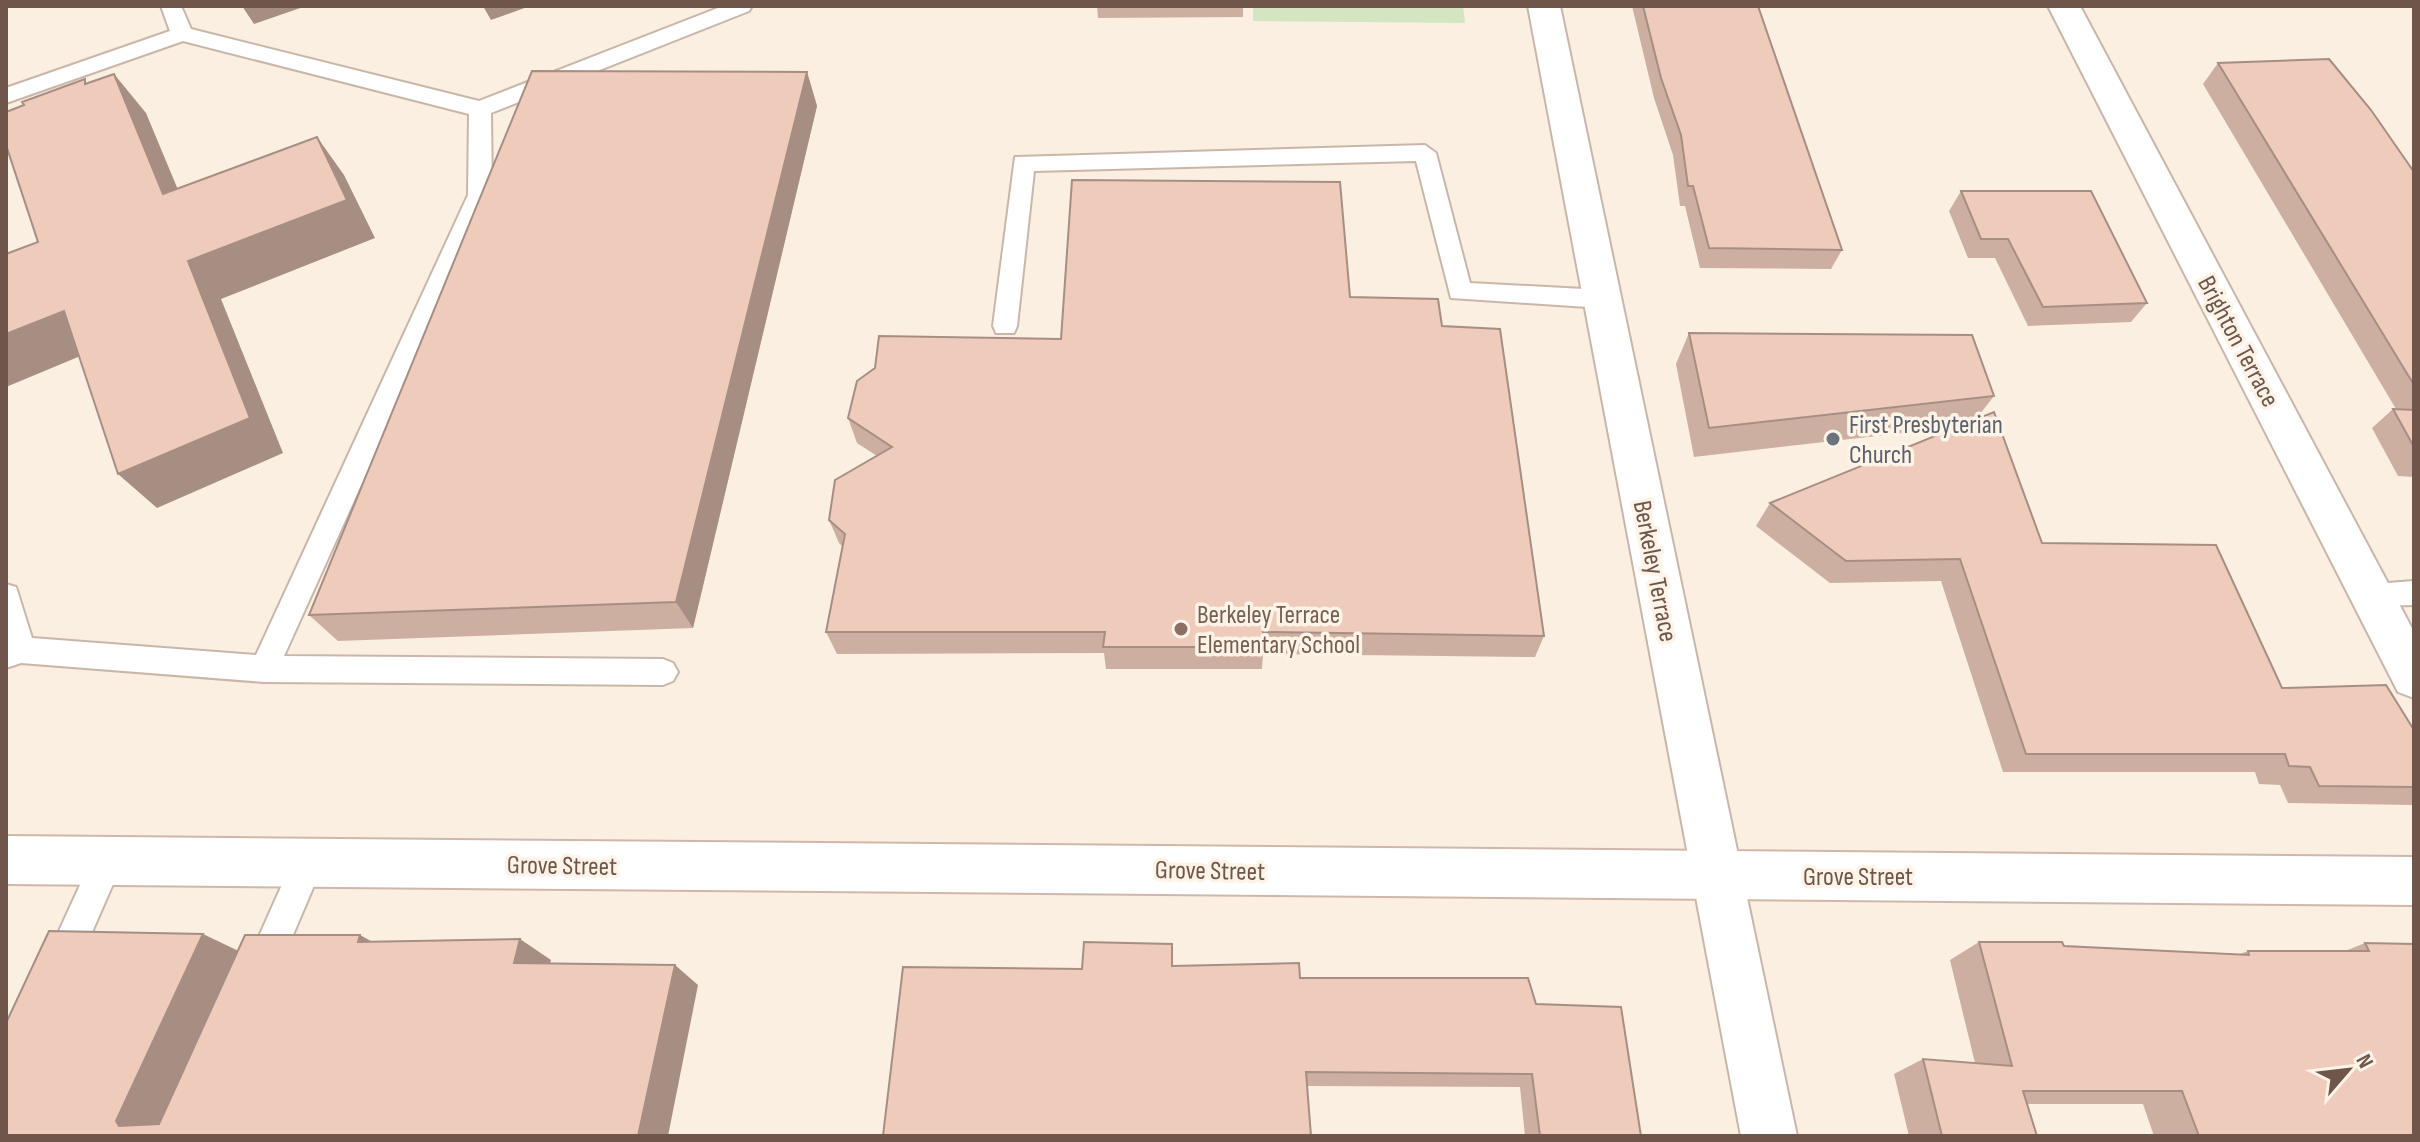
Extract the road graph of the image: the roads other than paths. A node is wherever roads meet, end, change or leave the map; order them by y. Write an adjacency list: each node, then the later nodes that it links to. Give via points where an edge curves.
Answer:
1 (171, 6): 5 (lane)
2 (742, 6): 7 (lane)
3 (1544, 6): 8 (street, Berkeley Terrace)
4 (2064, 6): 11 (street, Brighton Terrace)
5 (182, 34): 6 (lane); 7 (lane)
6 (6, 96)
7 (480, 109): 14 (lane, via 480,195)
8 (1602, 299): 9 (lane, via 1460,292 1425,153 1023,163); 20 (street, Berkeley Terrace)
9 (1005, 326)
10 (2414, 593): 11 (lane)
11 (2371, 594): 16 (street, Brighton Terrace)
12 (6, 596): 13 (lane)
13 (13, 653): 14 (lane)
14 (264, 669): 15 (lane)
15 (663, 672)
16 (2414, 677)
17 (6, 860): 18 (street, Grove Street)
18 (107, 861): 19 (street, Grove Street); 22 (lane)
19 (308, 862): 20 (street, Grove Street); 23 (lane)
20 (1716, 875): 21 (street, Grove Street); 24 (street, Berkeley Terrace)
21 (2414, 881)
22 (50, 989)
23 (251, 992)
24 (1769, 1136)

